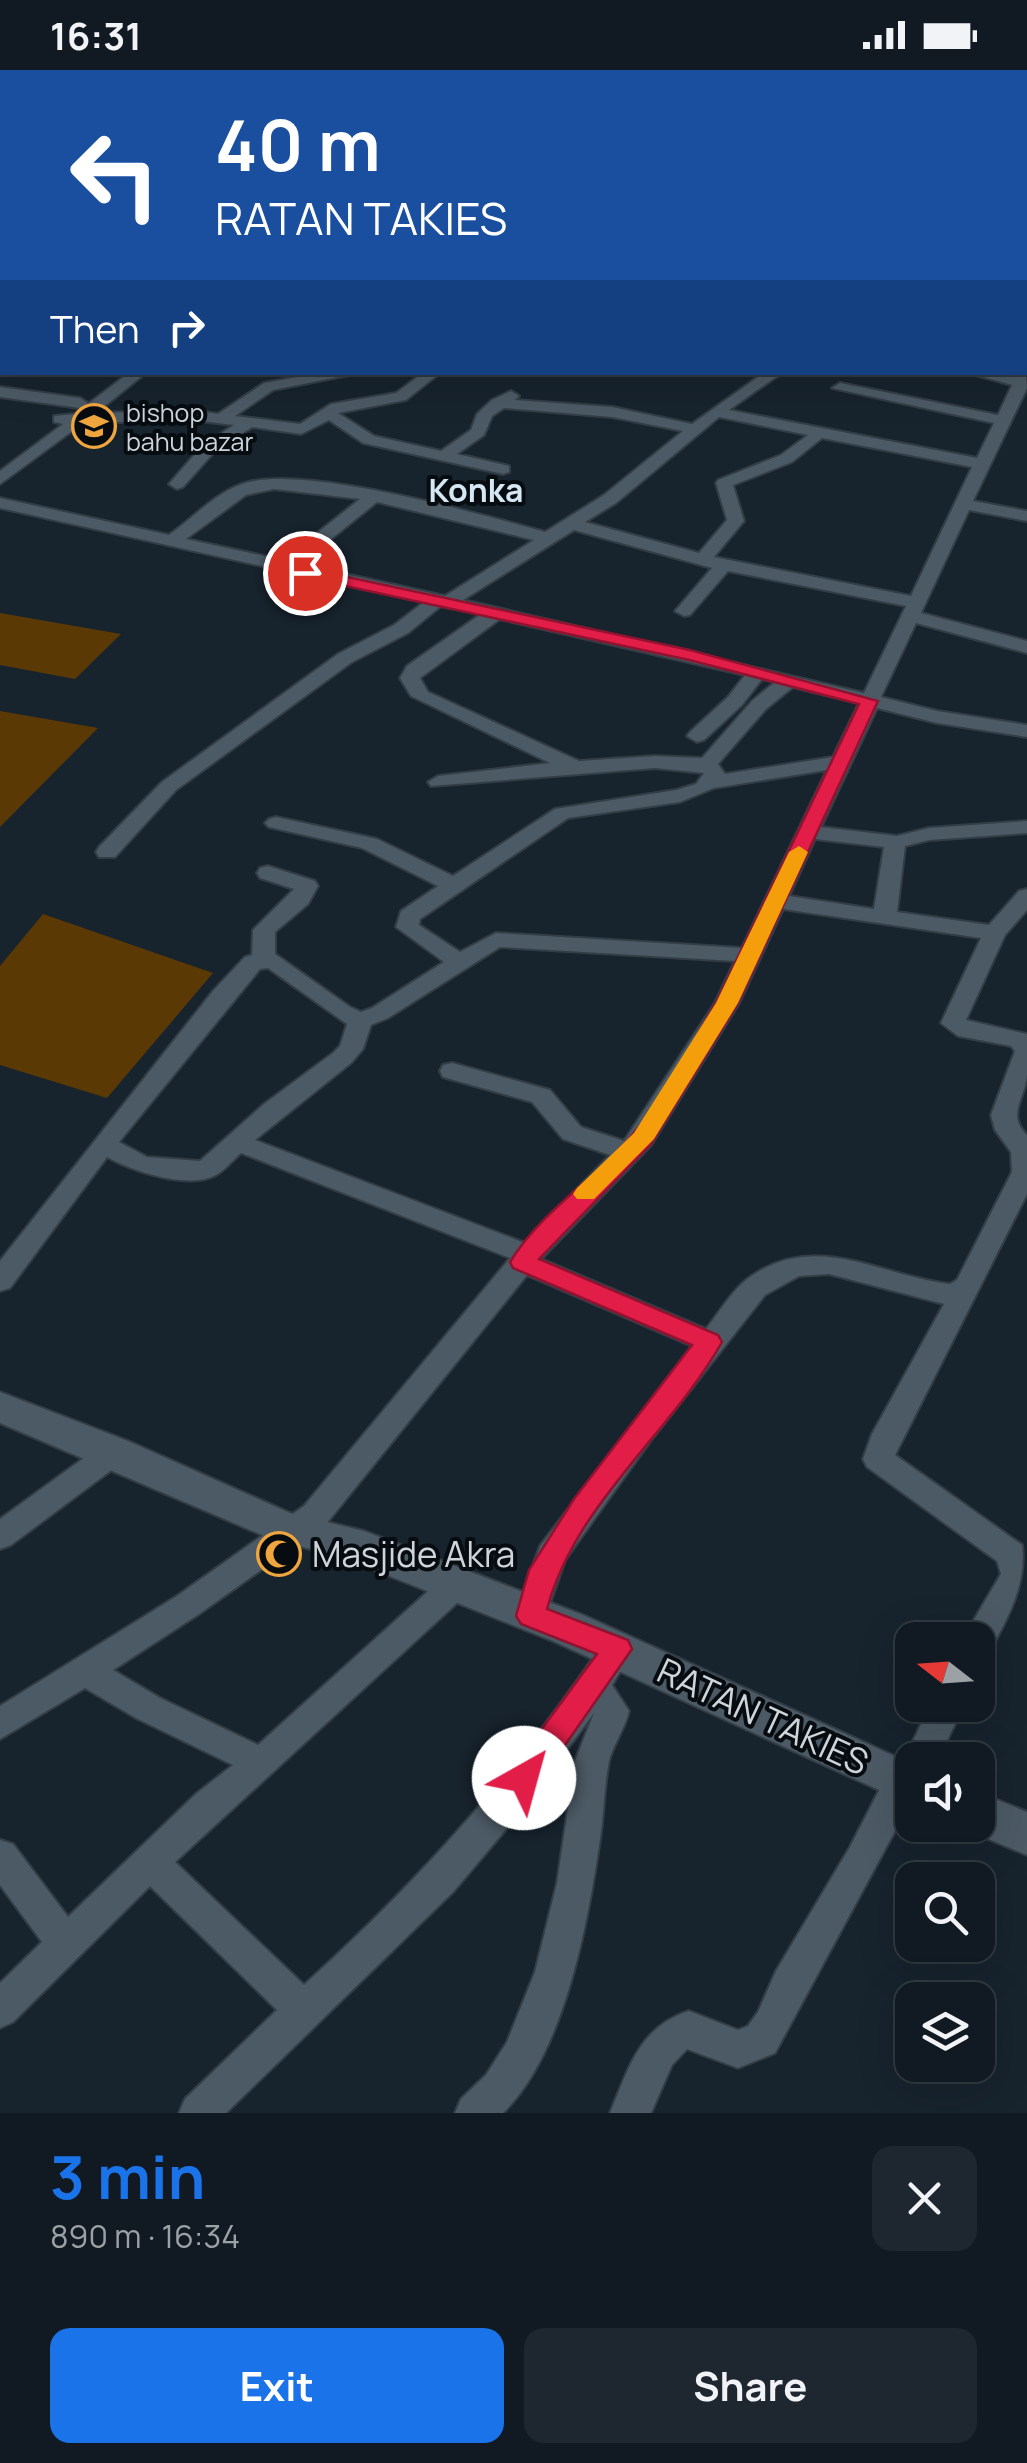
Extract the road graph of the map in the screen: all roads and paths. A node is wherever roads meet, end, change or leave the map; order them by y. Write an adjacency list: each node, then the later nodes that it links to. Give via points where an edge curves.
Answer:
1 (119, 375): 11 (street)
2 (136, 375): 16 (street)
3 (337, 375): 15 (street, via 269,386)
4 (430, 375): 14 (street, via 402,396)
5 (772, 375): 13 (street)
6 (995, 375): 7 (street)
7 (1025, 379): 17 (street)
8 (527, 388): 12 (street)
9 (840, 388): 17 (street)
10 (0, 392): 11 (street)
11 (80, 403): 16 (street)
12 (497, 403): 19 (street, via 612,412); 21 (street, via 478,432)
13 (716, 412): 19 (street); 20 (street)
14 (328, 413): 18 (street, via 301,429); 21 (street, via 369,440)
15 (222, 418): 16 (street); 18 (street)
16 (68, 420): 23 (street); 25 (street)
17 (1002, 420): 22 (street)
18 (248, 422): 26 (street, via 208,449)
19 (695, 429): 31 (street)
20 (817, 434): 22 (street); 34 (street, via 798,454 724,483 736,521)
21 (443, 457): 24 (street)
22 (981, 464): 29 (street)
23 (0, 466)
24 (503, 469)
25 (0, 479)
26 (177, 484)
27 (372, 498): 32 (street); 33 (street, via 253,486); 36 (street)
28 (0, 503): 33 (street)
29 (962, 504): 30 (street); 38 (street)
30 (1027, 516)
31 (569, 523): 32 (street); 34 (street)
32 (546, 538): 37 (street)
33 (174, 540): 36 (street)
34 (702, 560): 35 (street)
35 (724, 565): 38 (street); 39 (street)
36 (284, 568): 37 (street)
37 (443, 601): 40 (street); 55 (street, via 346,658 170,786)
38 (911, 609): 41 (street); 44 (street)
39 (684, 611)
40 (494, 614): 42 (street); 48 (street, via 414,670 412,686)
41 (1027, 646)
42 (758, 671): 43 (street); 46 (street)
43 (791, 679): 44 (street); 49 (street, via 759,705)
44 (870, 701): 45 (street); 47 (street)
45 (1027, 732)
46 (697, 736)
47 (842, 762): 49 (street); 53 (street)
48 (579, 769): 49 (street, via 655,762); 50 (street)
49 (709, 773): 57 (street, via 680,796 568,811)
50 (438, 782)
51 (276, 823): 57 (street, via 379,847)
52 (1027, 827): 54 (street)
53 (808, 832): 54 (street); 59 (street)
54 (897, 842): 60 (street, via 890,852)
55 (107, 852)
56 (268, 873): 63 (street, via 302,883 307,891 264,930)
57 (455, 886): 64 (street, via 405,922)
58 (1027, 896): 61 (street)
59 (775, 901): 60 (street); 62 (street)
60 (885, 915): 61 (street)
61 (994, 933): 72 (street, via 953,1023 1024,1043 1004,1122 1026,1152 1025,1172)
62 (749, 955): 64 (street, via 496,940); 69 (street, via 718,1018)
63 (264, 958): 65 (street); 68 (street, via 221,996)
64 (458, 962): 65 (street)
65 (360, 1021): 67 (street, via 351,1049)
66 (452, 1071): 69 (street, via 548,1099 571,1132)
67 (239, 1143): 68 (street, via 207,1169 192,1171 141,1164); 70 (street)
68 (103, 1144): 71 (street)
69 (629, 1151): 70 (street)
70 (526, 1259): 73 (street); 76 (street, via 315,1515)
71 (0, 1280)
72 (968, 1286): 73 (street, via 955,1295 849,1267 794,1267 755,1288); 80 (street, via 878,1459 1011,1554 1017,1575)
73 (709, 1342): 79 (street, via 551,1554)
74 (0, 1407): 75 (street, RATAN TAKIES)
75 (114, 1452): 76 (street, RATAN TAKIES); 77 (street)
76 (294, 1530): 78 (street, RATAN TAKIES); 82 (street)
77 (0, 1536)
78 (458, 1583): 79 (street, RATAN TAKIES); 85 (street)
79 (531, 1616): 81 (street, RATAN TAKIES)
80 (989, 1622)
81 (618, 1649): 83 (street); 86 (street, RATAN TAKIES)
82 (84, 1670): 84 (street); 85 (street)
83 (593, 1686): 94 (street, via 439,1881); 96 (street, via 612,1711 591,1765 556,1955 524,2051 495,2099)
84 (0, 1724)
85 (262, 1763): 91 (street, via 209,1804)
86 (895, 1770)
87 (895, 1804): 97 (street, via 755,2045 733,2049 690,2030 669,2037)
88 (995, 1820): 89 (street)
89 (1027, 1834)
90 (0, 1856): 92 (street)
91 (151, 1863): 92 (street); 94 (street)
92 (67, 1945): 93 (street)
93 (0, 2009)
94 (302, 2009): 95 (street)
95 (199, 2113)
96 (476, 2113)
97 (630, 2113)

